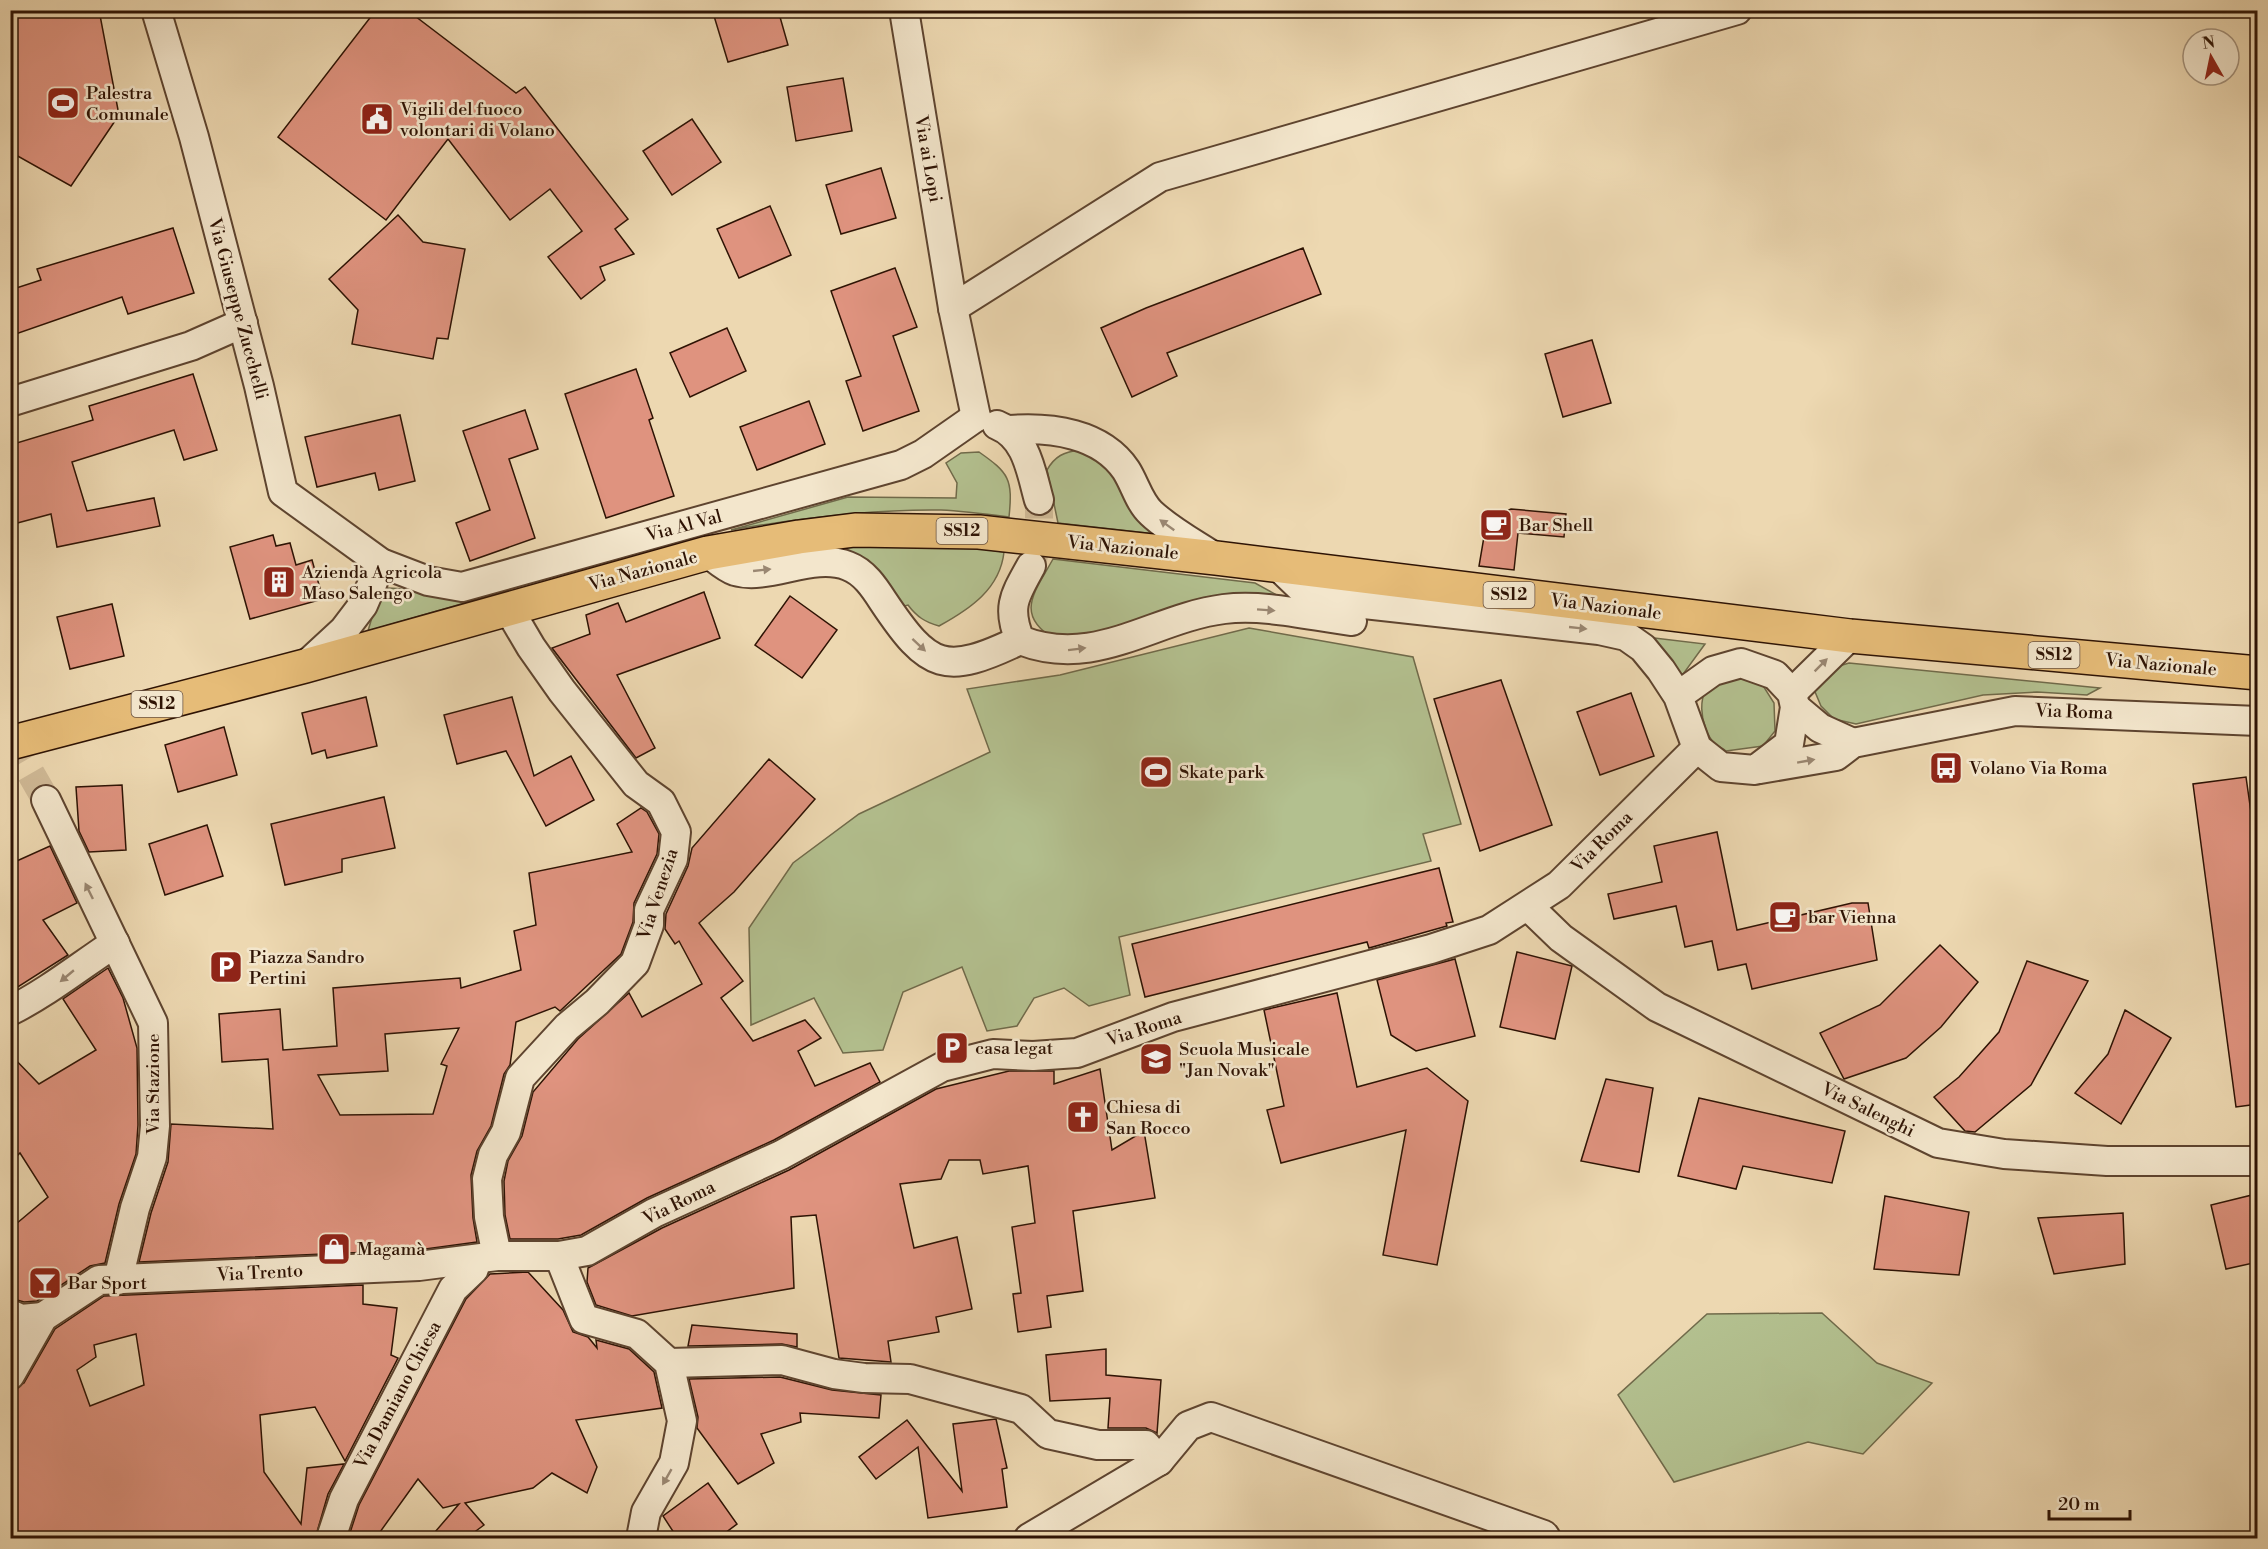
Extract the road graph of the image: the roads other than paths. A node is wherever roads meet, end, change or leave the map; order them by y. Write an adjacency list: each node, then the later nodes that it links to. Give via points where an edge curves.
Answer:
1 (156, 10): 5 (street, Via Giuseppe Zucchelli)
2 (904, 10): 4 (street, Via ai Lopi)
3 (1737, 10): 4 (street, via 1160,177)
4 (953, 308): 7 (street, Via ai Lopi)
5 (243, 323): 6 (street, via 191,346); 12 (street, Via Giuseppe Zucchelli, via 283,492)
6 (10, 402)
7 (976, 417): 8 (street); 12 (street, Via Al Val, via 901,465 462,587 428,581)
8 (1010, 430): 9 (street, via 1028,459); 11 (street, one-way to 8, via 1150,513 1122,465 1104,447 1060,431)
9 (1040, 500)
10 (708, 554): 11 (main road, Via Nazionale / SS12, via 821,534 912,529 979,532); 15 (main road, Via Nazionale / SS12); 18 (street, one-way to 18, via 735,571 830,562 849,566 866,577 922,649 951,663 981,659)
11 (1216, 558): 13 (main road, Via Nazionale / SS12)
12 (381, 563): 19 (street, via 357,613)
13 (1277, 565): 16 (street, via 1304,590 1328,600); 17 (main road, Via Nazionale / SS12)
14 (1031, 566): 18 (street, via 1015,595 1012,620)
15 (508, 608): 19 (main road, Via Nazionale / SS12); 34 (street, Via Venezia, via 562,691 636,784 661,802 676,832 673,859 649,910 649,925 635,963 520,1078 506,1132 493,1155 487,1179)
16 (1520, 622): 18 (street, one-way to 16, via 1061,651 1083,649 1226,609 1269,610 1432,631 1479,630); 21 (street, one-way to 21, via 1626,636 1643,648)
17 (1850, 636): 20 (main road, Via Nazionale / SS12); 22 (street, one-way to 17)
18 (1020, 640)
19 (305, 666): 24 (main road, Via Nazionale / SS12)
20 (2258, 673)
21 (1678, 696): 22 (street, via 1713,671 1741,663 1775,675); 26 (street)
22 (1794, 700): 25 (street, via 1820,728); 27 (street, via 1789,744)
23 (2258, 721): 25 (street, Via Roma, via 2015,711)
24 (10, 743)
25 (1852, 743): 27 (street, Via Roma, one-way to 25, via 1836,756)
26 (1696, 748): 27 (street, via 1721,767); 29 (street, Via Roma, via 1559,885)
27 (1755, 770)
28 (46, 800): 30 (street, Via Stazione, one-way to 28)
29 (1528, 906): 32 (street, Via Salenghi, via 1561,938 1657,1007 1938,1143 2004,1154 2107,1161); 33 (street, Via Roma, via 1489,930 1441,946 1173,1017 1077,1053 993,1054 942,1068 781,1155 654,1213 587,1251)
30 (115, 943): 31 (street, one-way to 31, via 59,983); 35 (street, Via Stazione, via 153,1023 155,1126 152,1157)
31 (10, 1011)
32 (2258, 1161)
33 (559, 1256): 34 (street, Via Trento); 38 (street, via 584,1319 637,1334)
34 (487, 1257): 35 (street, Via Trento, via 419,1266); 41 (street, Via Damiano Chiesa, via 453,1289 344,1499)
35 (118, 1280): 37 (street, Via Trento, via 99,1280)
36 (10, 1314): 37 (street, via 21,1319)
37 (43, 1317): 39 (street)
38 (669, 1363): 40 (street, via 782,1360 834,1374 910,1379 1021,1409 1048,1434 1098,1445 1146,1445); 42 (street, one-way to 42, via 682,1421 674,1463 646,1512)
39 (10, 1375)
40 (1159, 1461): 43 (street); 44 (street, via 1188,1426 1211,1417 1544,1534)
41 (330, 1539)
42 (641, 1539)
43 (1029, 1539)
44 (1546, 1539)

